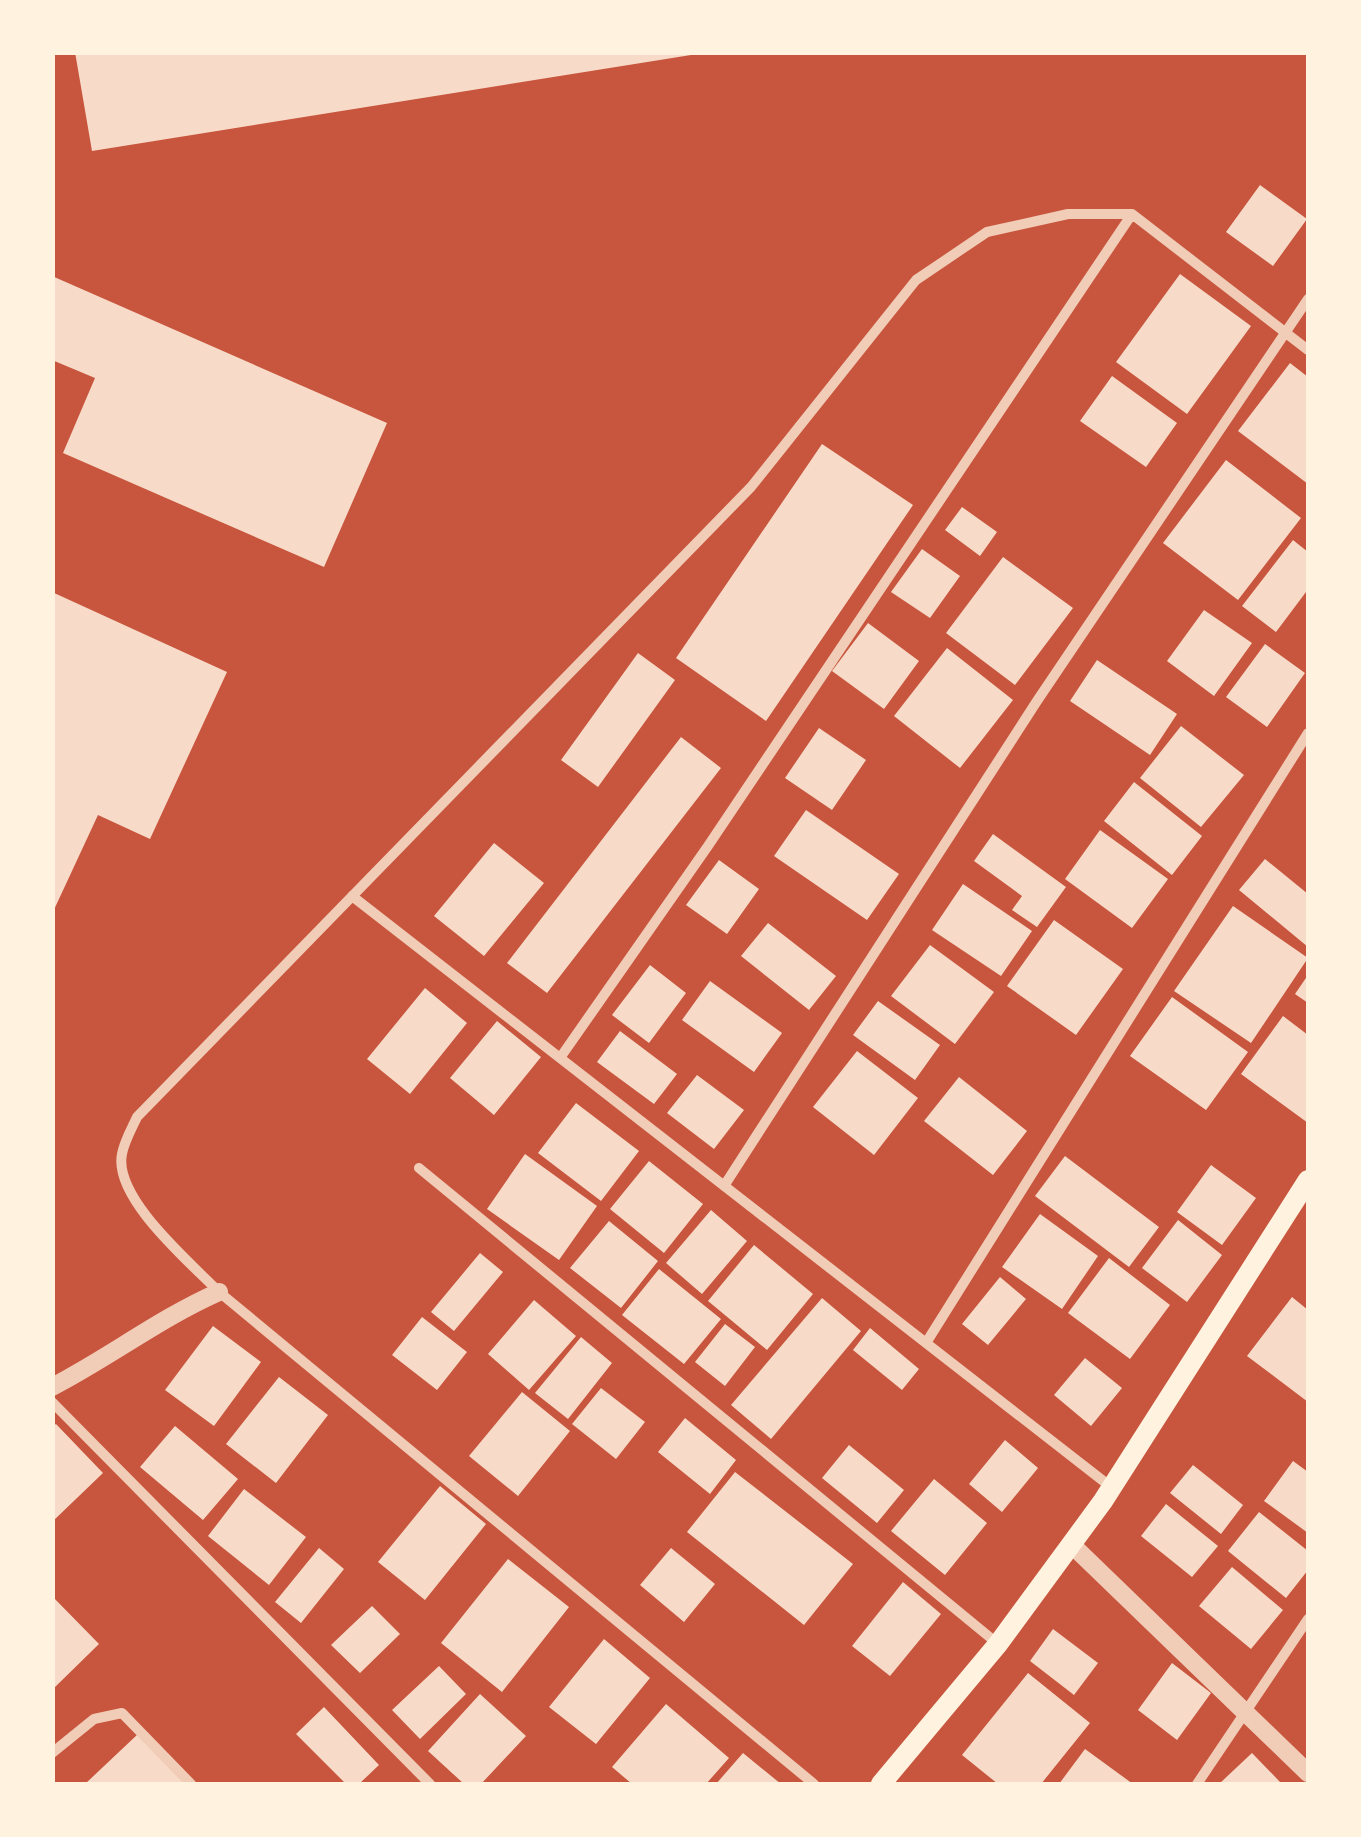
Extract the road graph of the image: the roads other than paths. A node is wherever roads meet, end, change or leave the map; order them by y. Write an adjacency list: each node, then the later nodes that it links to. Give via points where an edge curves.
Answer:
1 (1132, 214): 3 (street); 6 (street, via 1068,214 988,232 916,280 750,487); 7 (street)
2 (1308, 300): 3 (street)
3 (1284, 333): 4 (street); 10 (street, via 1036,701)
4 (1308, 350)
5 (1308, 733): 12 (street)
6 (352, 896): 7 (street); 11 (street, via 137,1117 121,1155 133,1197)
7 (560, 1058): 10 (street)
8 (419, 1168): 18 (street)
9 (1308, 1180): 15 (main road)
10 (724, 1186): 12 (street)
11 (220, 1292): 13 (street, via 178,1310); 24 (street)
12 (926, 1342): 15 (street)
13 (52, 1387)
14 (52, 1402): 23 (street)
15 (1112, 1487): 16 (main road)
16 (1071, 1544): 18 (main road); 19 (street)
17 (1308, 1619): 19 (street)
18 (998, 1644): 25 (main road)
19 (1247, 1712): 21 (street); 26 (street)
20 (52, 1753): 22 (street, via 94,1718 122,1713)
21 (1308, 1773)
22 (191, 1784)
23 (430, 1784)
24 (814, 1784)
25 (881, 1784)
26 (1197, 1784)

